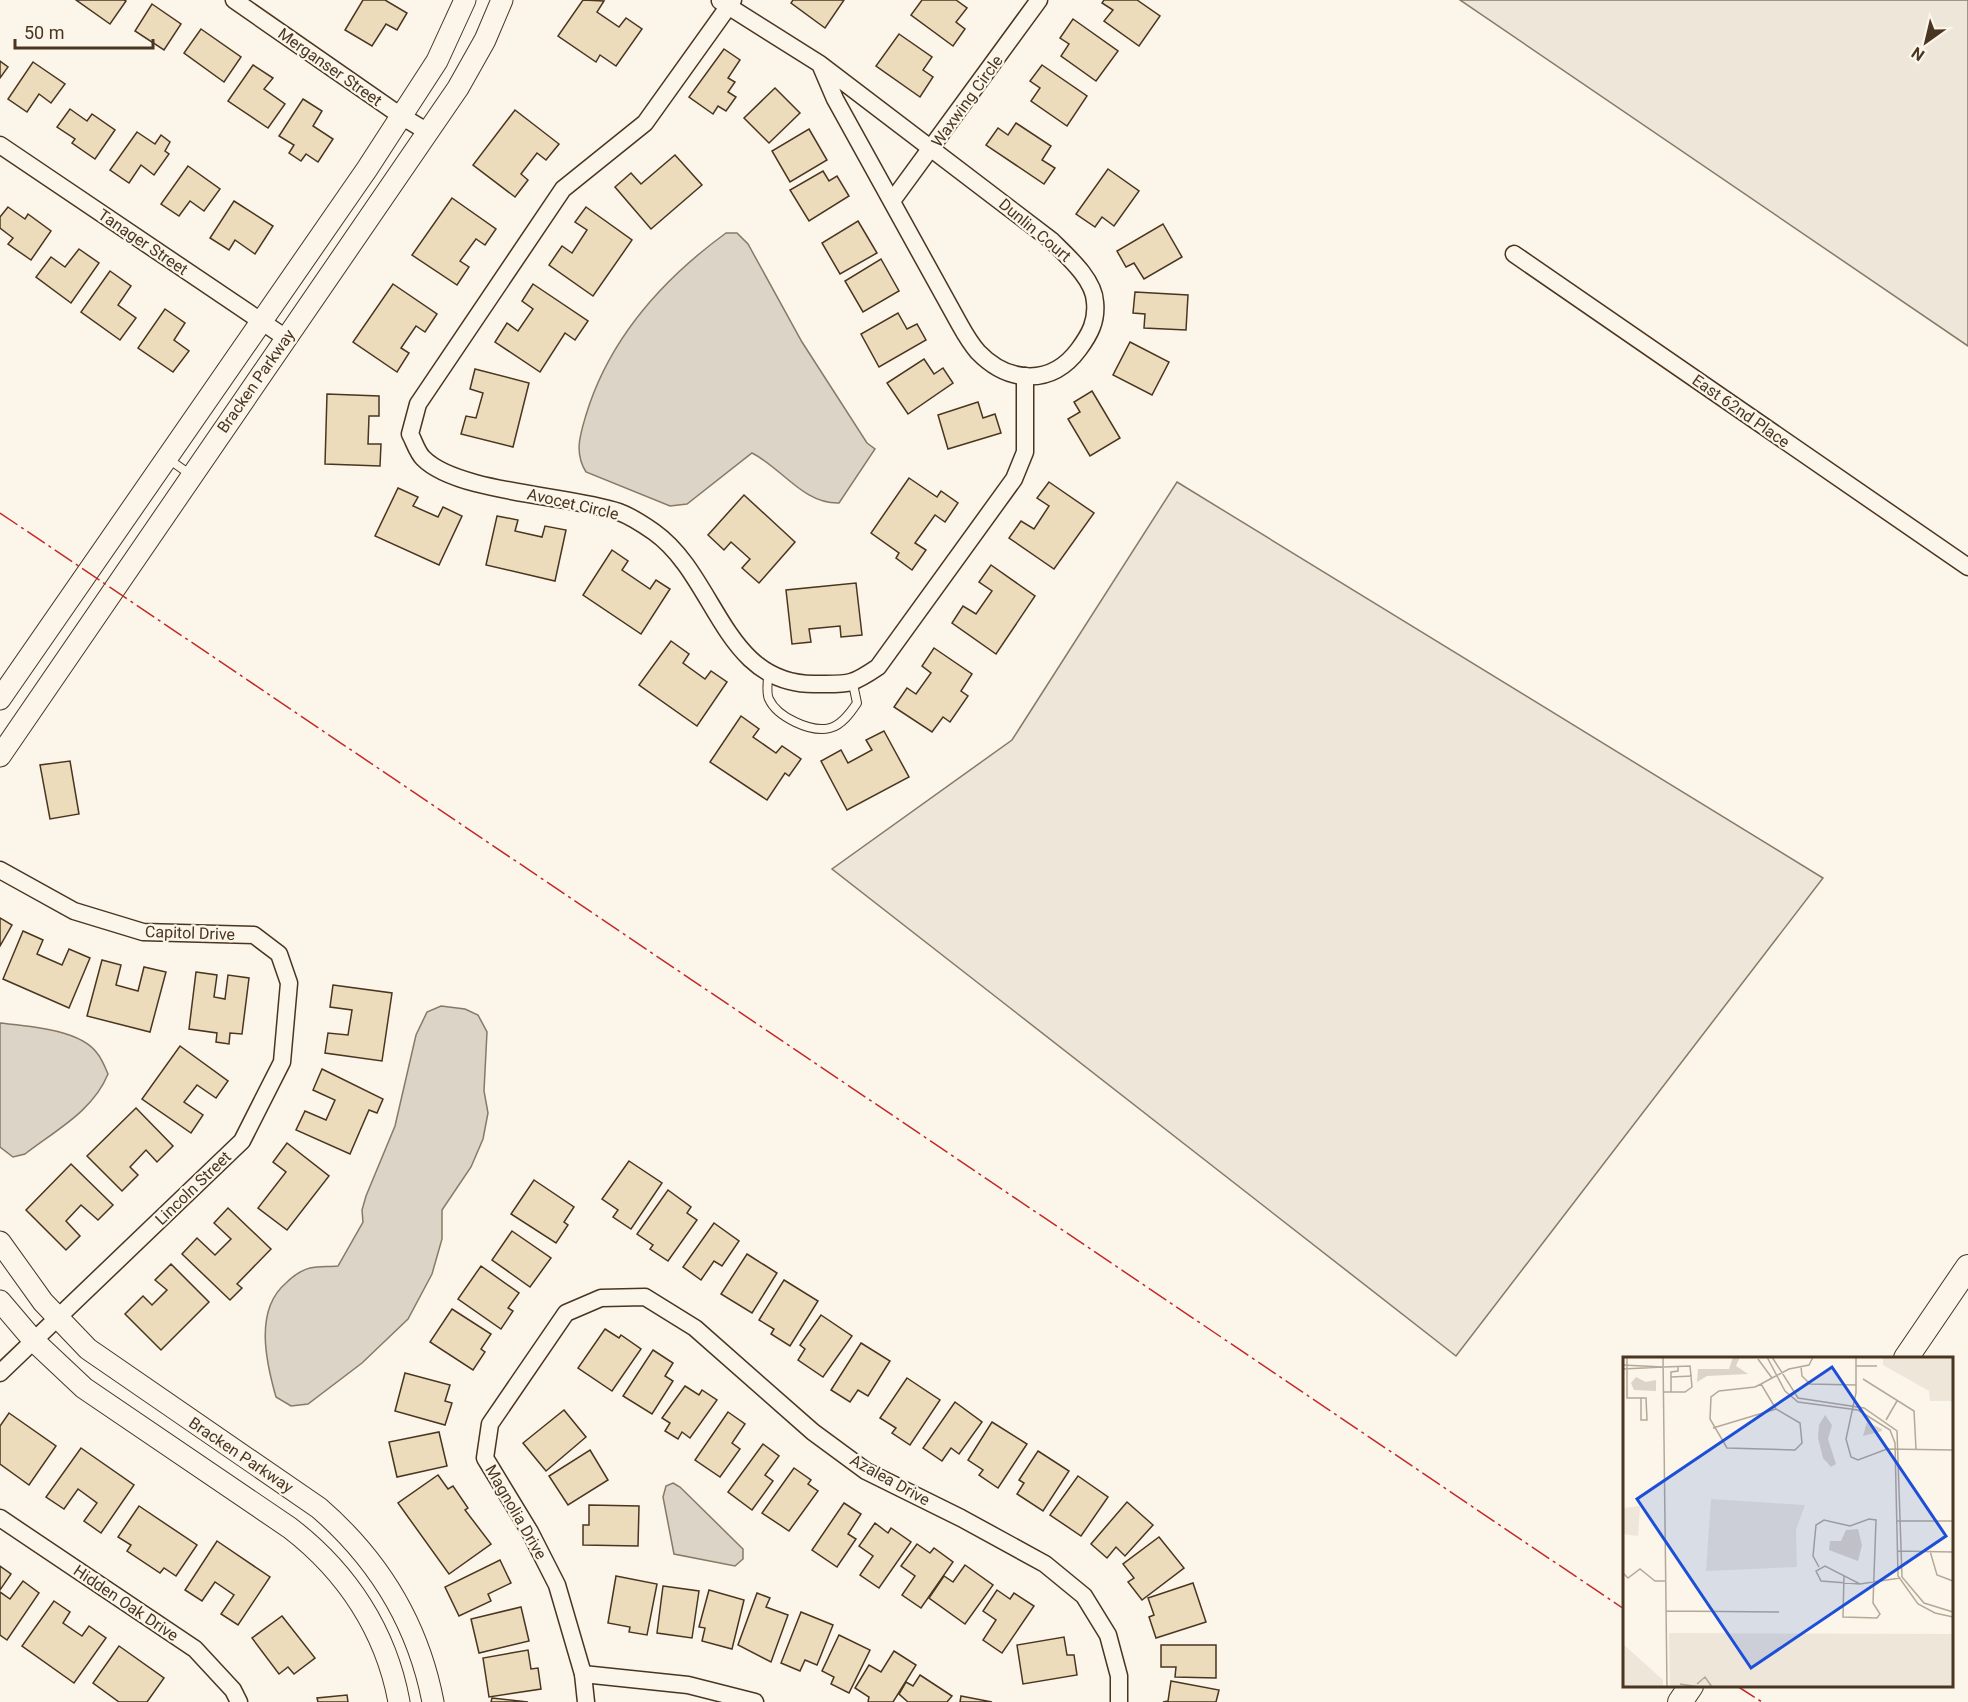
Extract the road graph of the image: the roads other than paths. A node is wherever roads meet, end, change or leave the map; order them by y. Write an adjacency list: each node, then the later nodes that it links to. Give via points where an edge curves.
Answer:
1 (234, 0): 7 (street, Merganser Street)
2 (465, 0): 7 (street, Bracken Parkway, via 437,61)
3 (502, 0): 8 (street, Bracken Parkway, via 471,65)
4 (1039, 0): 10 (street, Waxwing Circle)
5 (727, 2): 6 (street, Dunlin Court); 19 (street, Avocet Circle, via 645,123 563,189 418,404 410,434 423,458 451,477 620,512 656,533 686,564 744,655)
6 (820, 64): 10 (street, Dunlin Court); 11 (street, Dunlin Court, via 835,99)
7 (401, 116): 8 (street, Merganser Street); 13 (street, Bracken Parkway)
8 (428, 132): 14 (street, Bracken Parkway)
9 (0, 144): 13 (street, Tanager Street)
10 (933, 149): 11 (street, Waxwing Circle); 15 (street, Dunlin Court, via 1051,240 1080,268 1096,301 1092,330 1068,364 1038,378)
11 (892, 201): 15 (street, Dunlin Court, via 978,352 1005,372)
12 (1514, 254): 18 (street, East 62nd Place)
13 (259, 321): 14 (street, Tanager Street); 16 (street, Bracken Parkway)
14 (286, 338): 17 (street, Bracken Parkway)
15 (1025, 376): 20 (street, via 1025,452 1014,479 879,667)
16 (165, 457): 17 (lane); 21 (street, Bracken Parkway)
17 (192, 475): 22 (street, Bracken Parkway)
18 (1968, 567)
19 (768, 676): 20 (street, Avocet Circle, via 805,684); 20 (lane, via 768,698 782,715 802,726 830,728 847,717 857,703)
20 (853, 684)
21 (0, 699)
22 (0, 756)
23 (0, 870): 24 (street, Capitol Drive, via 74,911 143,932 254,935)
24 (279, 954): 29 (street, Lincoln Street, via 289,983 282,1062 242,1141)
25 (0, 1242): 29 (street, Bracken Parkway)
26 (1968, 1267): 31 (main road)
27 (645, 1297): 34 (street, Magnolia Drive, via 602,1298 566,1313 490,1424 485,1458 557,1586); 41 (street, Azalea Drive, via 695,1328 813,1432 866,1471 1045,1564 1084,1596 1108,1635 1119,1676)
28 (0, 1301): 30 (street, Bracken Parkway)
29 (57, 1318): 30 (street, Lincoln Street); 38 (street, Bracken Parkway, via 88,1349 319,1508 352,1539 381,1575 404,1615 422,1656)
30 (34, 1341): 32 (street, Lincoln Street); 37 (street, Bracken Parkway, via 84,1388 318,1550 344,1579 373,1624 388,1657)
31 (1907, 1357)
32 (0, 1373)
33 (0, 1518): 36 (street, Hidden Oak Drive, via 195,1649 233,1690)
34 (583, 1674): 39 (street, Magnolia Drive); 40 (street, via 688,1685)
35 (1690, 1687): 42 (main road)
36 (238, 1702)
37 (399, 1702)
38 (433, 1702)
39 (586, 1702)
40 (755, 1702)
41 (1119, 1702)
42 (1680, 1702)

